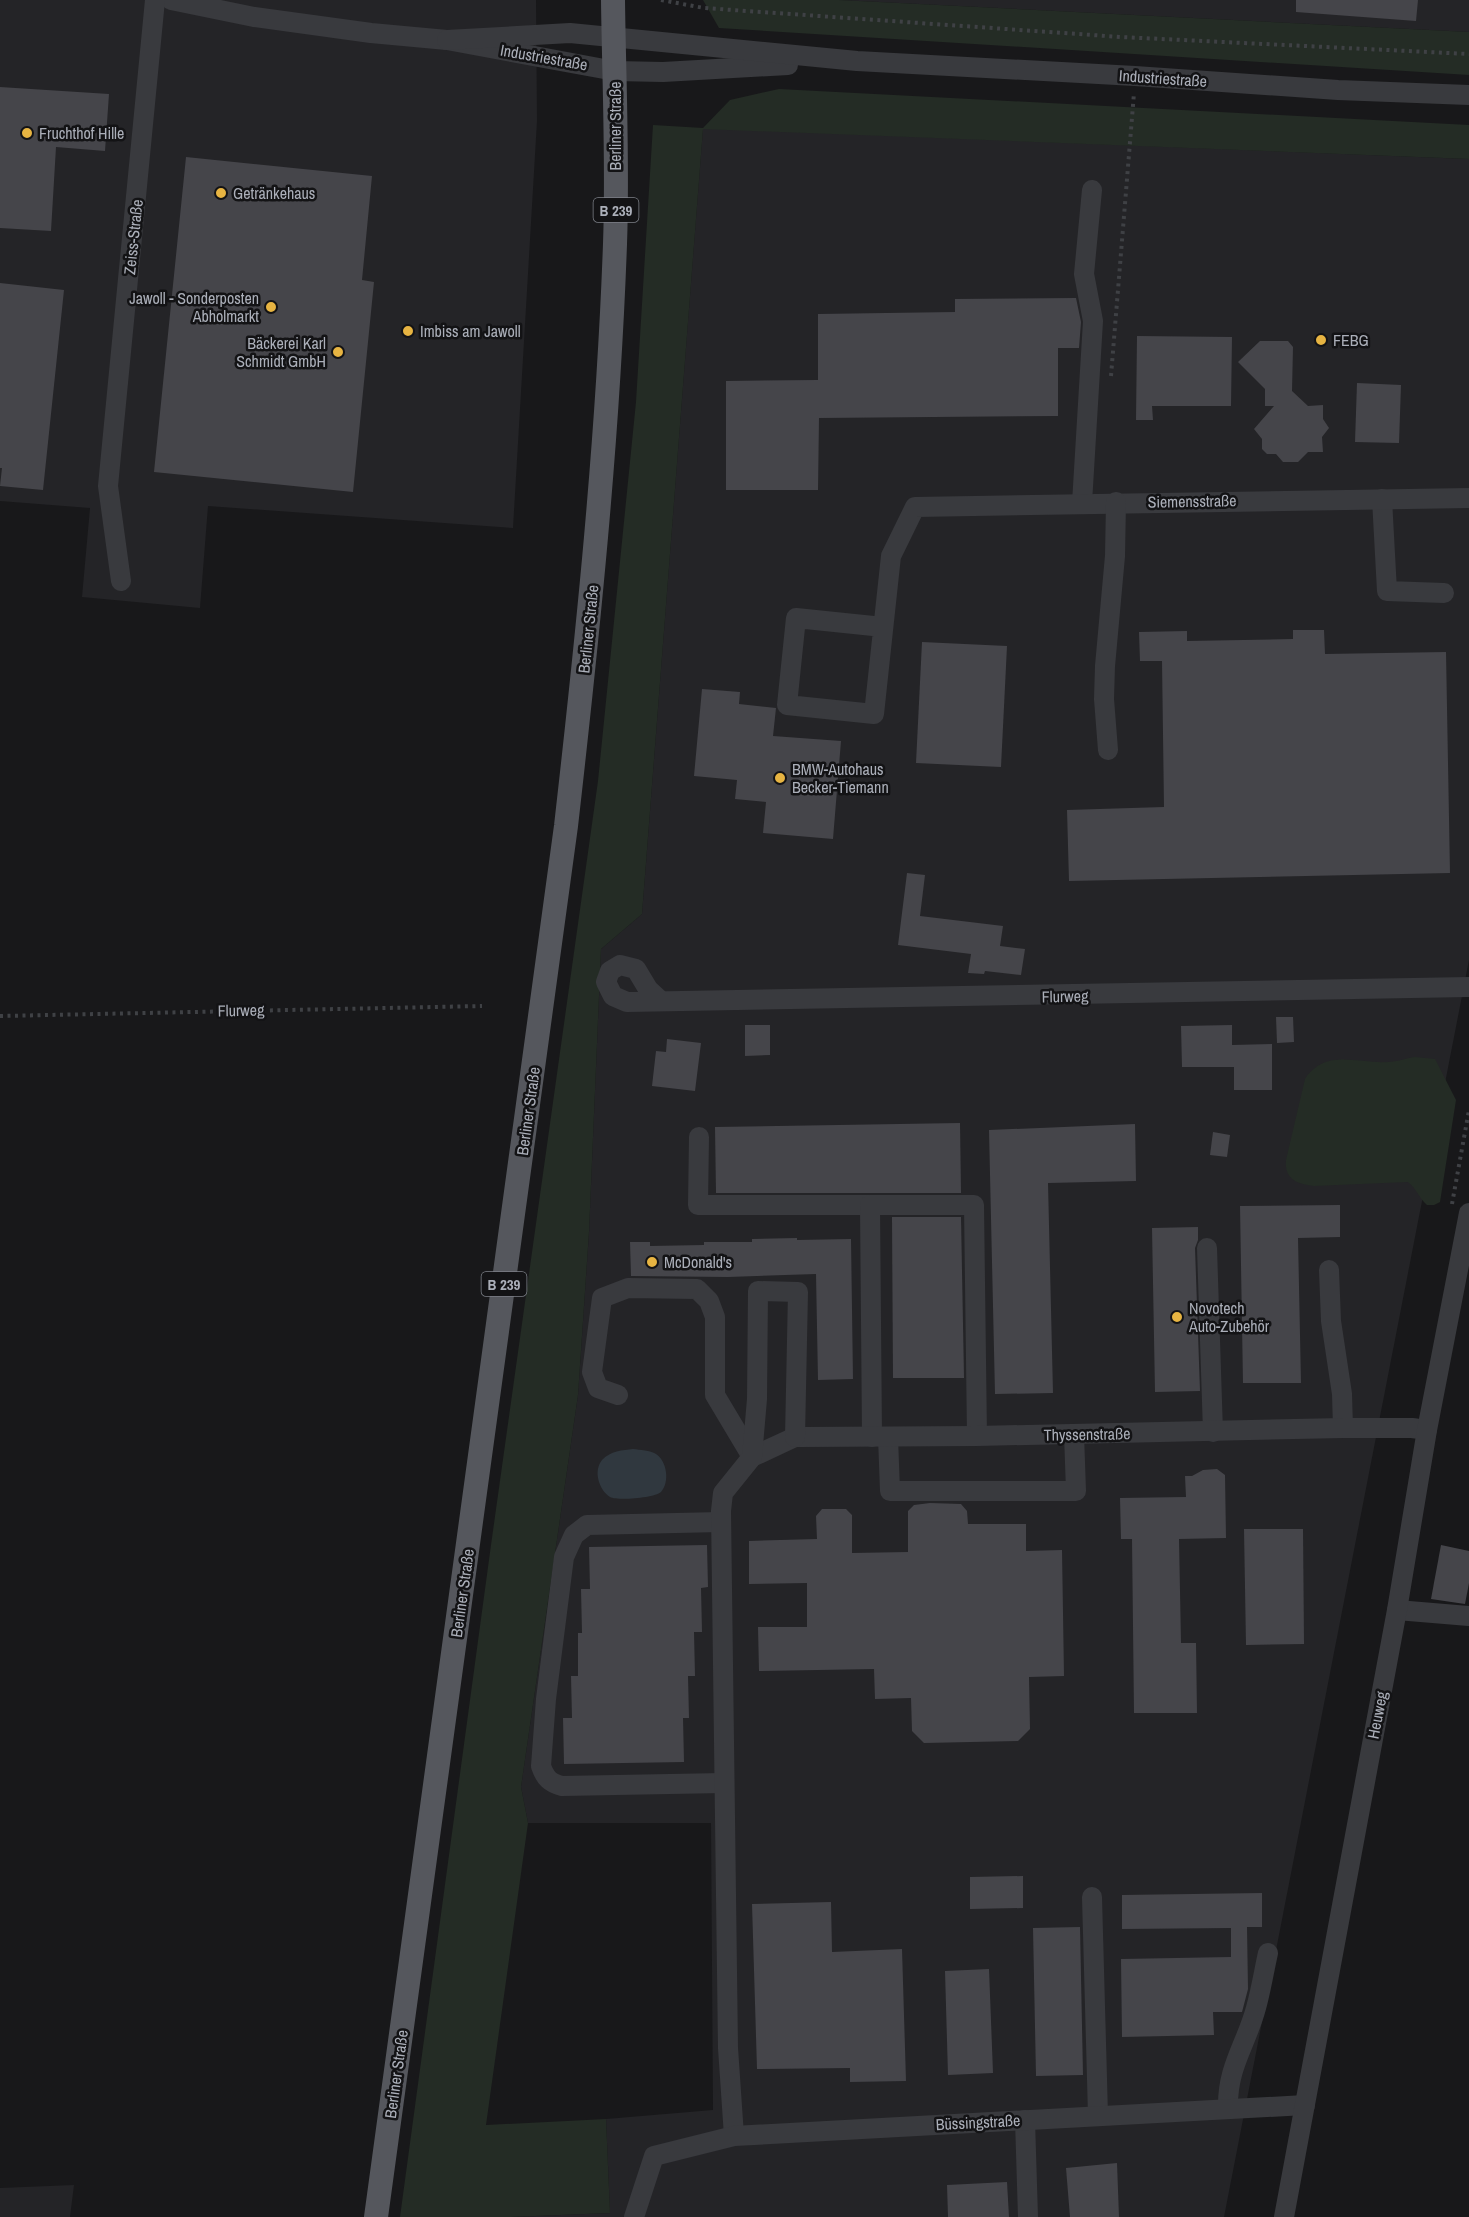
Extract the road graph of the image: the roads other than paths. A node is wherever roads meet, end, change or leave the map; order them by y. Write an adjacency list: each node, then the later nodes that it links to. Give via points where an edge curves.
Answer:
1 (155, 0): 14 (street, Zeiss-Straße, via 108,486)
2 (171, 0): 5 (street, Industriestraße, via 254,17)
3 (612, 0): 4 (main road, Berliner Straße / B 239)
4 (613, 37): 5 (street, Industriestraße, via 570,33); 6 (street, Industriestraße); 7 (main road, Berliner Straße / B 239)
5 (447, 40): 7 (street, Industriestraße)
6 (857, 61): 7 (street, Industriestraße); 8 (street, Industriestraße)
7 (615, 71): 45 (main road, Berliner Straße / B 239, via 611,349 599,513 569,803)
8 (1469, 95)
9 (1092, 190): 13 (street, via 1084,274 1093,321)
10 (1469, 498): 11 (street, Siemensstraße)
11 (1382, 499): 12 (street, Siemensstraße); 15 (street, via 1387,591)
12 (1116, 502): 13 (street, Siemensstraße); 17 (street, via 1105,677)
13 (1082, 503): 16 (street, Siemensstraße, via 915,507 891,556)
14 (122, 581)
15 (1444, 593)
16 (883, 627): 16 (street, via 874,714 787,705 796,618)
17 (1108, 750)
18 (1469, 987): 19 (street, Flurweg)
19 (661, 1001)
20 (699, 1137): 21 (street, via 698,1205)
21 (870, 1205): 30 (street, via 974,1205); 32 (street)
22 (1469, 1213): 27 (street, Heuweg)
23 (1207, 1248): 28 (street)
24 (1329, 1270): 26 (street)
25 (618, 1395): 33 (street, via 598,1388 592,1372 602,1298 628,1288 697,1289 709,1301 715,1317 715,1395)
26 (1342, 1428): 27 (street, Thyssenstraße); 28 (street, Thyssenstraße)
27 (1427, 1430): 35 (street, Heuweg)
28 (1213, 1432): 29 (street, Thyssenstraße)
29 (1074, 1434): 30 (street, Thyssenstraße); 32 (street, via 1076,1491 890,1491)
30 (977, 1436): 32 (street, Thyssenstraße)
31 (795, 1437): 32 (street, Thyssenstraße); 33 (street, Thyssenstraße); 33 (street, via 798,1292 758,1291)
32 (880, 1437)
33 (752, 1457): 34 (street, via 723,1493)
34 (721, 1522): 37 (street); 37 (street, via 587,1525 574,1535 564,1557 541,1766 552,1783 562,1786)
35 (1397, 1610): 36 (street); 40 (street, Heuweg)
36 (1469, 1616)
37 (724, 1783): 44 (street, via 728,2048)
38 (1092, 1897): 42 (street)
39 (1268, 1953): 41 (street, via 1256,2009 1227,2087)
40 (1305, 2105): 41 (street, Büssingstraße); 48 (street, Heuweg)
41 (1228, 2108): 42 (street, Büssingstraße)
42 (1098, 2115): 43 (street, Büssingstraße)
43 (1024, 2120): 44 (street, Büssingstraße); 47 (street)
44 (734, 2136): 46 (street, Büssingstraße, via 654,2156)
45 (376, 2217)
46 (634, 2217)
47 (1028, 2217)
48 (1284, 2217)

